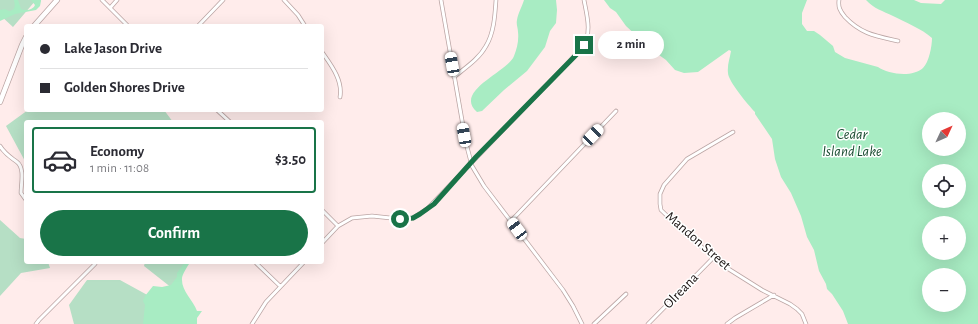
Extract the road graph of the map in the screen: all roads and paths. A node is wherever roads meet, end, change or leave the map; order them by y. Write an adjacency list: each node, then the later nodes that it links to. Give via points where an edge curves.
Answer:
1 (57, 0): 11 (street)
2 (102, 0): 10 (street)
3 (117, 0): 10 (street)
4 (223, 0): 13 (street)
5 (284, 0): 14 (street)
6 (441, 0): 18 (street)
7 (496, 0): 18 (street, via 487,45)
8 (584, 0): 26 (street, via 588,32 583,47)
9 (839, 0): 16 (street, via 842,14 858,29 874,36)
10 (110, 8): 12 (street)
11 (36, 24)
12 (126, 24)
13 (200, 24)
14 (304, 24)
15 (24, 41): 20 (street)
16 (898, 41)
17 (324, 55): 19 (street, via 338,78 341,86)
18 (454, 77): 26 (street)
19 (340, 97)
20 (0, 102)
21 (616, 111): 29 (street)
22 (219, 112): 23 (street)
23 (228, 120)
24 (733, 132): 32 (street, Mandon Street, via 687,159 664,185 660,194 661,210)
25 (0, 146): 27 (street, via 21,169 20,193)
26 (471, 164): 29 (street, via 481,182); 30 (street, via 434,204 413,218 352,218)
27 (24, 198)
28 (324, 212): 30 (street)
29 (511, 221): 41 (street, via 569,298)
30 (338, 226): 31 (street)
31 (324, 242)
32 (714, 257): 38 (street, Mandon Street, via 741,277); 43 (street, Olreana)
33 (95, 264): 39 (street)
34 (257, 264): 36 (street)
35 (302, 264): 36 (street)
36 (280, 286): 40 (street)
37 (626, 294): 42 (street)
38 (774, 296): 44 (street); 45 (street, Mandon Street, via 802,314)
39 (36, 324)
40 (252, 324)
41 (582, 324)
42 (594, 324)
43 (648, 324)
44 (727, 324)
45 (806, 324)

